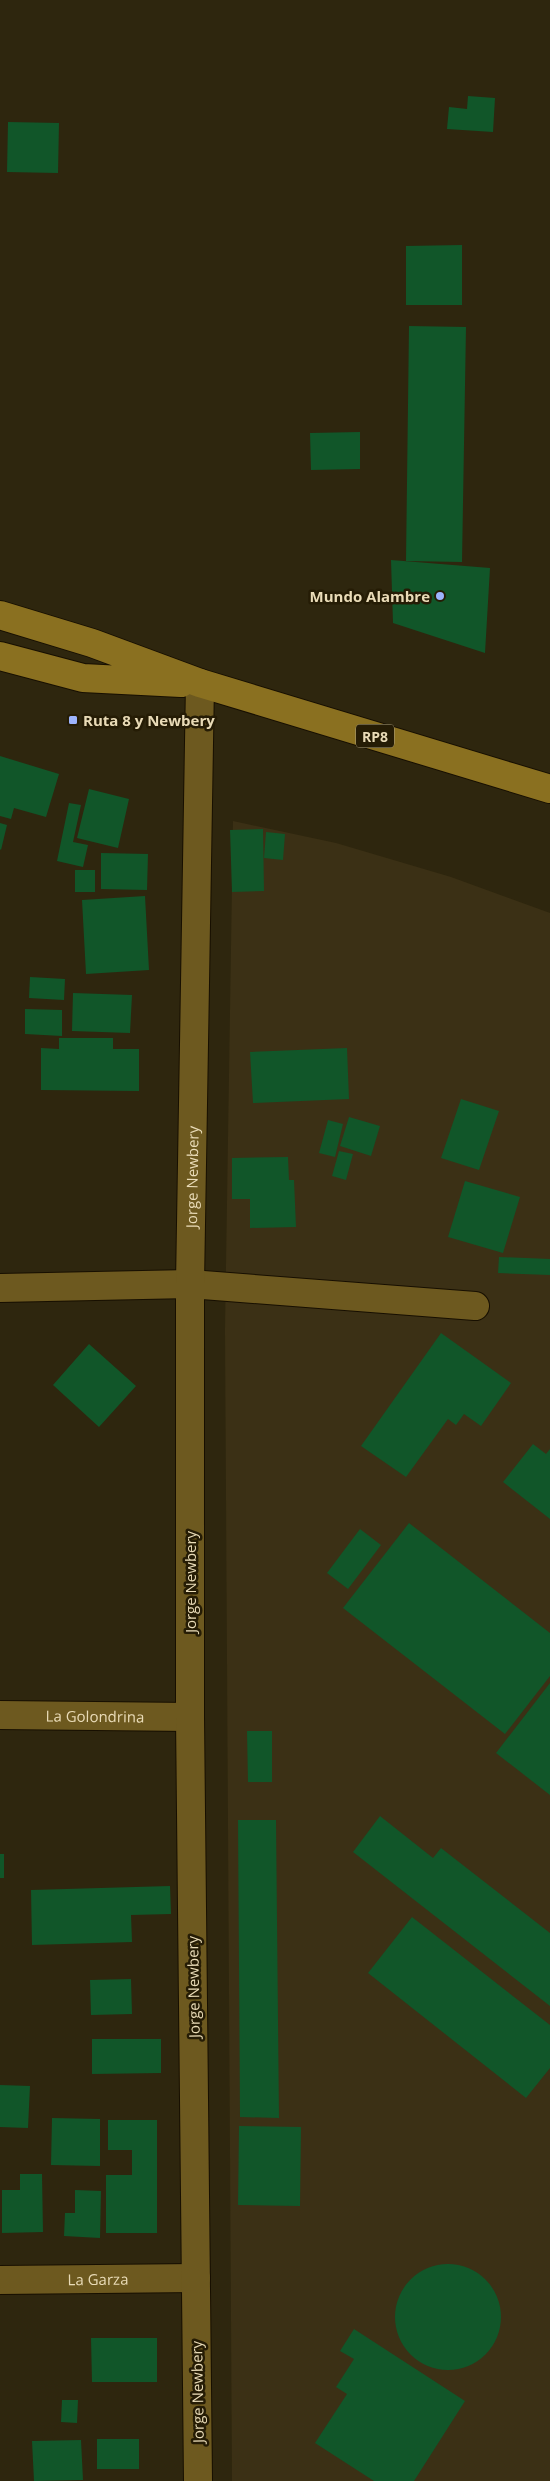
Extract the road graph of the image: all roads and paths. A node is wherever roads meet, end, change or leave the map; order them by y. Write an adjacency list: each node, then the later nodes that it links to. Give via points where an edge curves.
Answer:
1 (0, 615): 3 (main road, RP8, via 92,643)
2 (0, 656): 3 (main road, RP8, via 83,678)
3 (200, 683): 4 (main road, RP8); 5 (street, Jorge Newbery)
4 (550, 789)
5 (190, 1284): 6 (street); 7 (street); 9 (street, Jorge Newbery)
6 (0, 1288)
7 (475, 1306)
8 (0, 1715): 9 (street, La Golondrina)
9 (190, 1717): 10 (street, Jorge Newbery)
10 (196, 2278): 11 (street, La Garza); 12 (street, Jorge Newbery)
11 (0, 2280)
12 (198, 2481)

